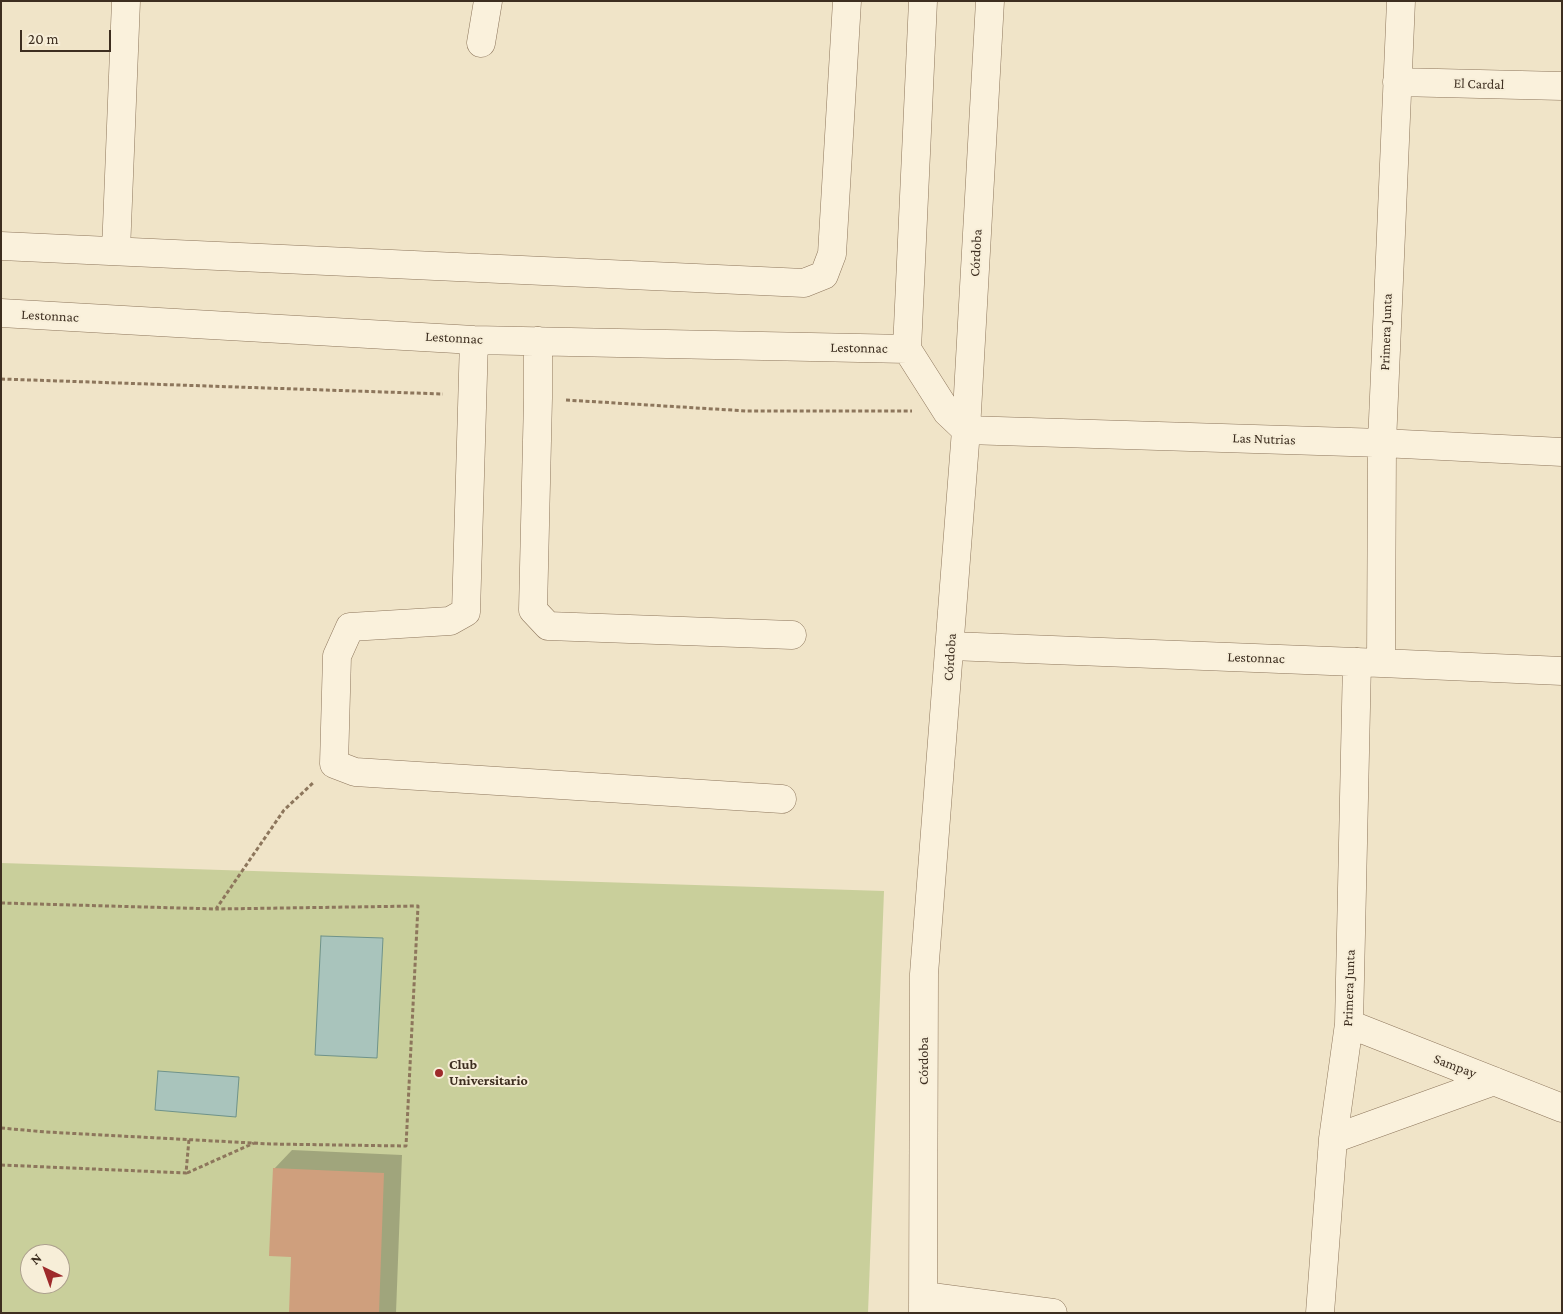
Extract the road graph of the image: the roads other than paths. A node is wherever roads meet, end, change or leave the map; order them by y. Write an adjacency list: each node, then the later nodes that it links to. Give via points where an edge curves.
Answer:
1 (126, 1): 11 (street)
2 (488, 1): 7 (street)
3 (847, 1): 11 (street, via 832,254 824,275 804,283)
4 (923, 1): 15 (street)
5 (990, 1): 16 (street, Córdoba)
6 (1401, 1): 8 (street, Primera Junta)
7 (481, 43)
8 (1397, 82): 9 (street, El Cardal); 17 (street, Primera Junta)
9 (1562, 86)
10 (1, 246): 11 (street)
11 (116, 251)
12 (1, 313): 13 (street, Lestonnac)
13 (474, 340): 14 (street, Lestonnac); 23 (street, via 466,612 450,621 350,627 337,656 334,764 355,772)
14 (538, 341): 15 (street, Lestonnac); 19 (street, via 533,610 548,626)
15 (907, 349): 16 (street, via 947,412)
16 (966, 430): 17 (street, Las Nutrias); 20 (street, Córdoba)
17 (1382, 443): 18 (street, Las Nutrias); 21 (street, Primera Junta)
18 (1562, 452)
19 (792, 635)
20 (950, 646): 21 (street, Lestonnac); 28 (street, Córdoba, via 924,974)
21 (1369, 663): 22 (street, Lestonnac); 24 (street, Primera Junta)
22 (1562, 672)
23 (782, 799)
24 (1349, 1024): 25 (street, Sampay); 27 (street, Primera Junta)
25 (1494, 1081): 26 (street, Sampay); 27 (street)
26 (1562, 1108)
27 (1333, 1139): 30 (street, Primera Junta)
28 (923, 1305): 29 (street)
29 (1052, 1313)
30 (1320, 1313)

